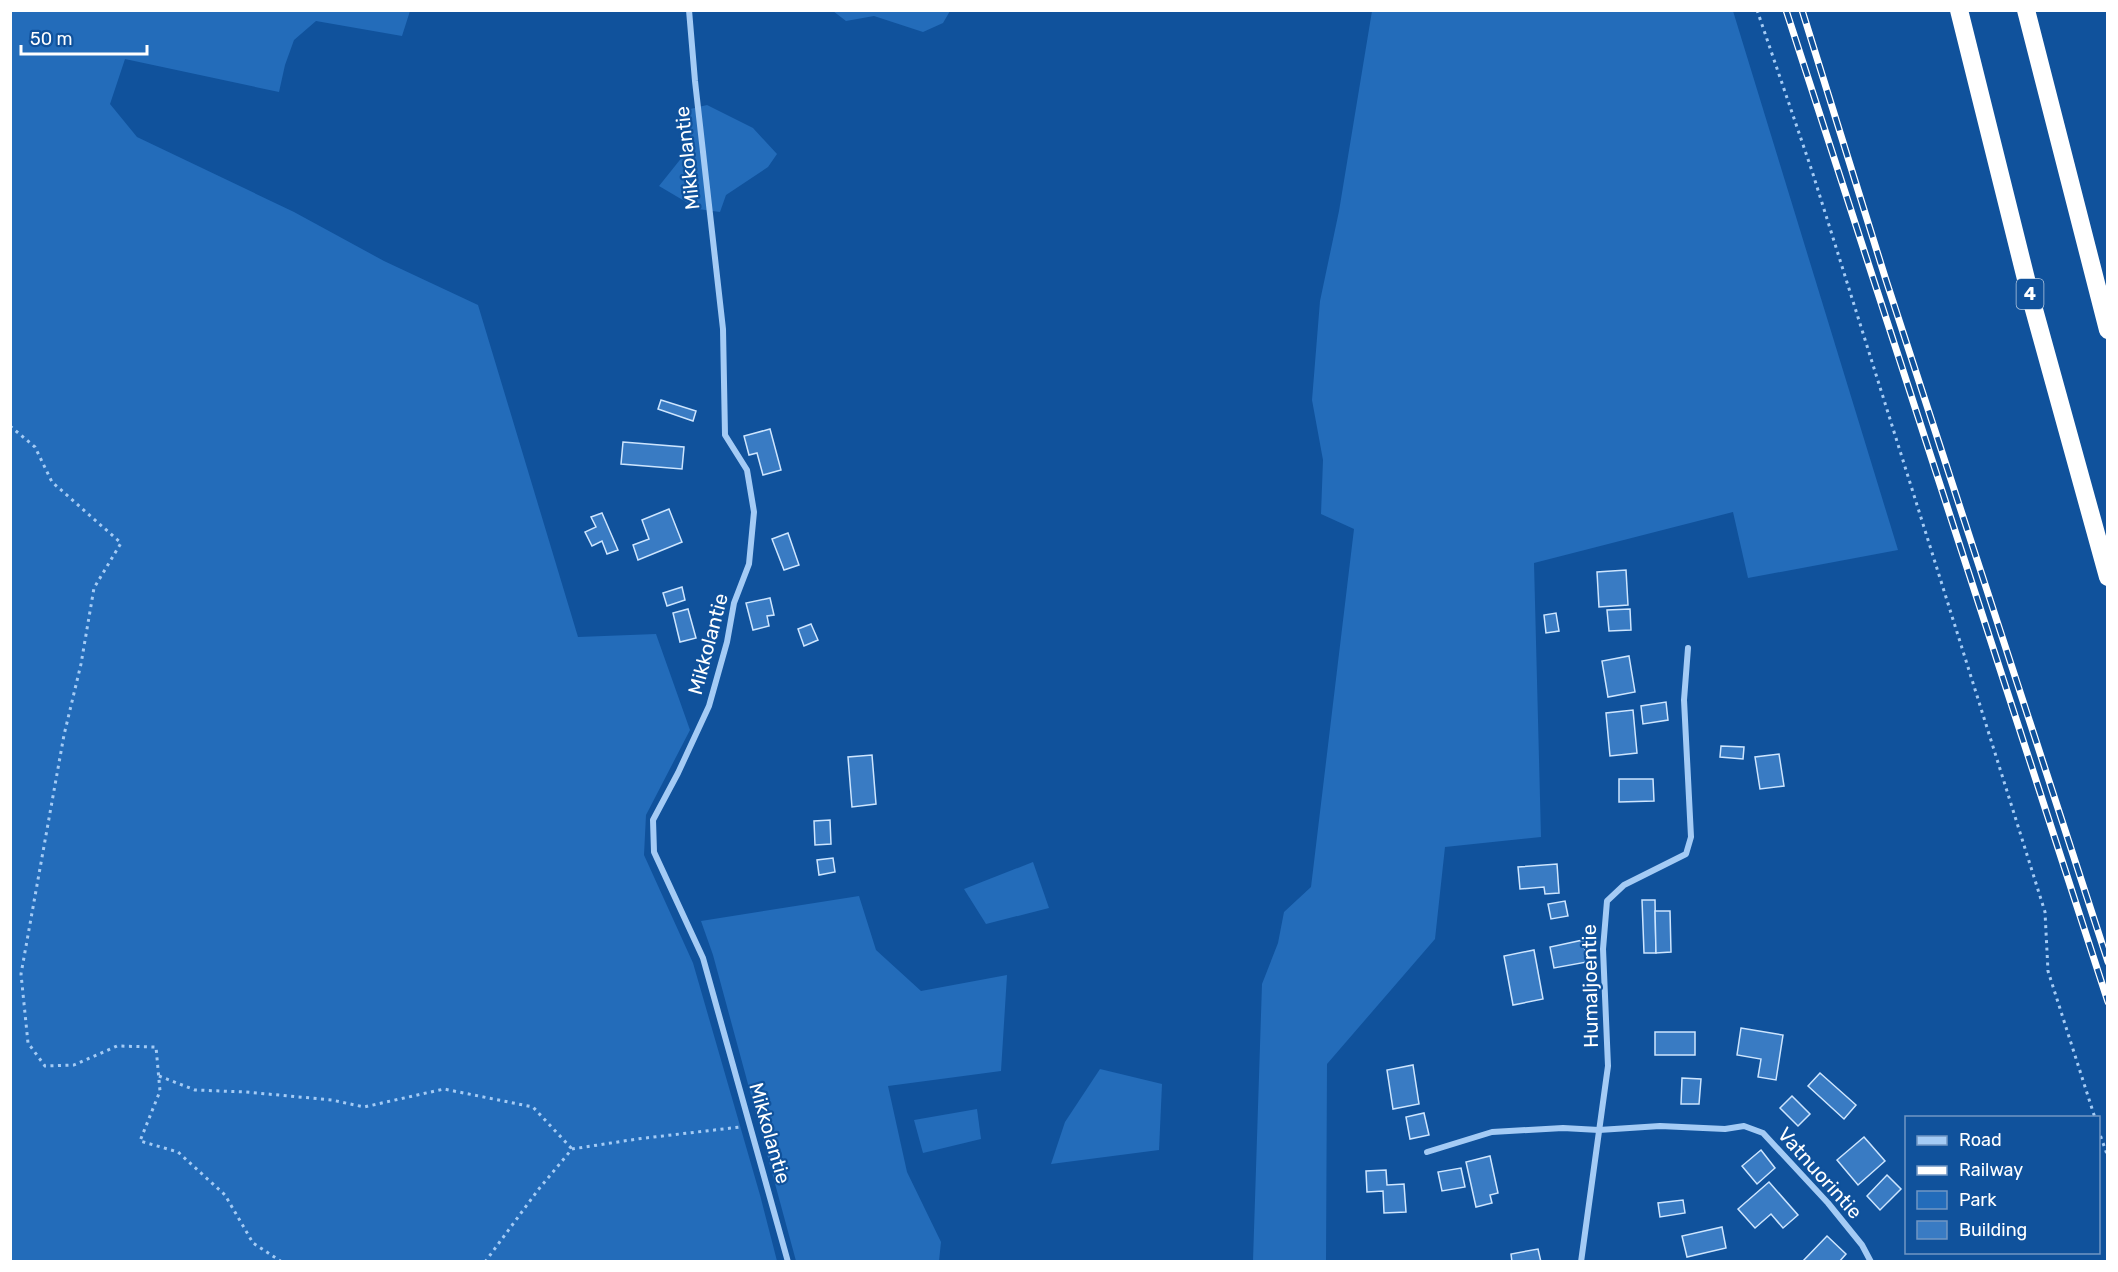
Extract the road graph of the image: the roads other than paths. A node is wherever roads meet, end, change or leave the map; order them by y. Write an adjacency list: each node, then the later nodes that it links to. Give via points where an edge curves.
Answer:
1 (689, 10): 9 (street, Mikkolantie, via 723,330 725,435 747,470 754,512 749,564 734,603 709,706 653,820 654,852 703,958)
2 (1959, 10): 5 (highway, 4, via 2030,295)
3 (2026, 10): 4 (highway)
4 (2108, 330)
5 (2108, 576)
6 (1688, 648): 7 (street, Humaljoentie, via 1684,700 1691,837 1686,854 1624,885 1607,901 1603,949 1608,1066)
7 (1599, 1130): 8 (street, Vatnuorintie, via 1492,1132); 10 (street, Humaljoentie); 11 (street, Vatnuorintie, via 1744,1126 1763,1133 1828,1203 1862,1245)
8 (1427, 1152)
9 (789, 1262)
10 (1581, 1262)
11 (1870, 1262)

